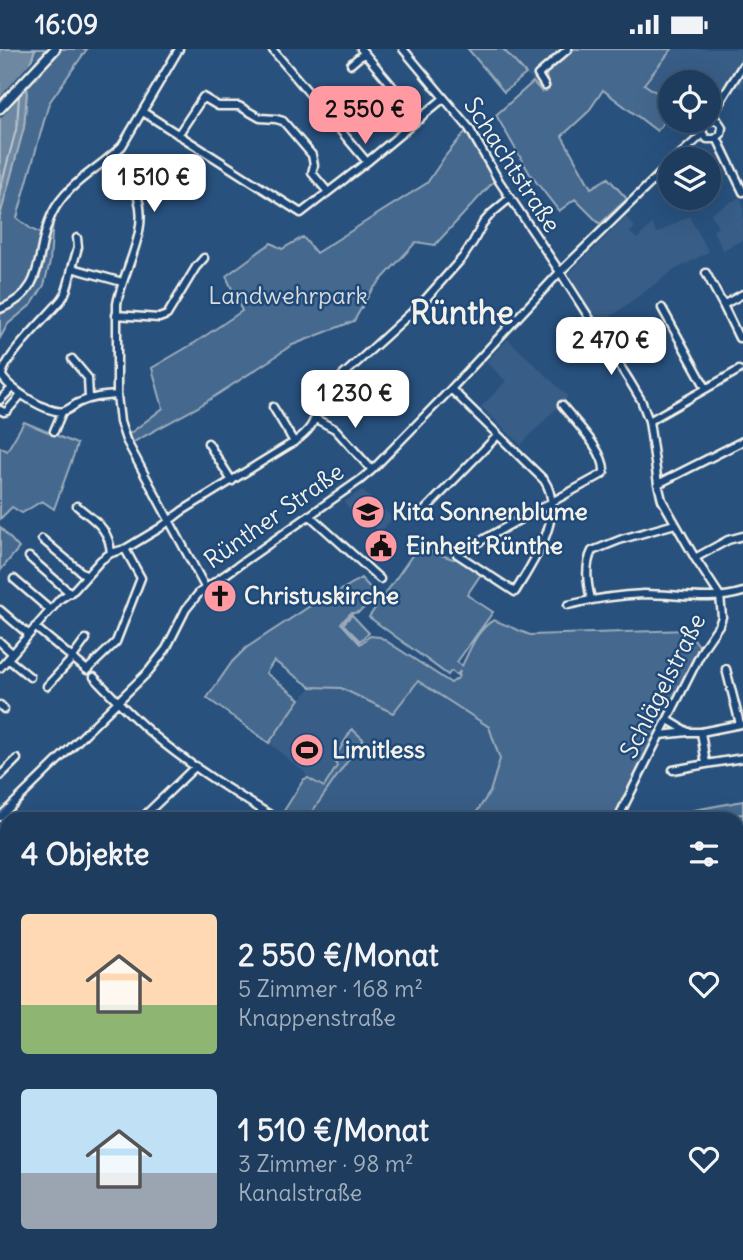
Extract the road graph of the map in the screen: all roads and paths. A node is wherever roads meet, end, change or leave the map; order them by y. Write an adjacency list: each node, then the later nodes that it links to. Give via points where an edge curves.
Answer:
1 (55, 49): 14 (main road)
2 (179, 49): 15 (street)
3 (272, 49): 23 (street)
4 (403, 49): 11 (street, Schachtstraße)
5 (568, 49): 9 (street, via 538,75)
6 (362, 51): 7 (street); 10 (street)
7 (351, 64)
8 (743, 65): 12 (street)
9 (545, 86)
10 (398, 94): 13 (street); 16 (street)
11 (444, 98): 16 (street); 28 (street, Schachtstraße, via 469,128)
12 (721, 101)
13 (384, 105)
14 (0, 109)
15 (143, 112): 19 (street); 22 (street)
16 (420, 119): 23 (street)
17 (721, 125): 20 (street)
18 (703, 134): 20 (street); 21 (street)
19 (178, 135): 26 (street, via 301,213); 26 (street, via 203,97 218,106 239,106 260,118 280,120 312,155 312,173)
20 (717, 138): 25 (street)
21 (688, 147)
22 (111, 157): 34 (street, via 131,183 141,215); 38 (street, via 58,201 46,227 34,279 22,297)
23 (367, 162): 26 (street)
24 (658, 176): 32 (street, Rünther Straße)
25 (741, 183): 27 (street)
26 (328, 192)
27 (743, 192)
28 (510, 198): 32 (street, Schachtstraße); 54 (street, via 483,223 463,257 423,302 327,390)
29 (77, 238): 31 (street)
30 (204, 258): 39 (street, via 167,314 159,318)
31 (72, 268): 34 (street); 43 (street, via 64,296 2,371)
32 (560, 272): 44 (street, Rünther Straße); 55 (street, Schlägelstraße, via 629,380)
33 (706, 272): 36 (street)
34 (122, 282): 39 (street)
35 (743, 294): 36 (street)
36 (723, 305): 40 (street)
37 (662, 308): 45 (street)
38 (0, 309)
39 (116, 315): 47 (street)
40 (739, 338)
41 (72, 359): 48 (street, via 88,378)
42 (739, 370): 45 (street)
43 (12, 388): 46 (street); 49 (street)
44 (451, 389): 57 (street); 61 (street, Rünther Straße)
45 (706, 389): 55 (street)
46 (21, 395): 52 (street, via 7,411); 53 (street)
47 (117, 395): 48 (street); 68 (street, via 124,435)
48 (89, 398): 53 (street)
49 (0, 400)
50 (562, 405): 64 (street, via 595,447 605,468 601,475)
51 (273, 407): 59 (street)
52 (0, 410)
53 (62, 412): 56 (street)
54 (316, 419): 59 (street); 61 (street, via 335,429)
55 (649, 421): 63 (street, Schlägelstraße)
56 (54, 431)
57 (498, 435): 64 (street, via 544,480); 66 (street)
58 (743, 440): 63 (street)
59 (294, 442): 62 (street)
60 (208, 443): 62 (street)
61 (372, 470): 67 (street, Rünther Straße)
62 (232, 481): 68 (street)
63 (658, 484): 69 (street, Schlägelstraße)
64 (552, 501): 64 (street, via 457,554 515,592 545,535)
65 (77, 506): 73 (street, via 107,531)
66 (421, 514)
67 (309, 515): 78 (street); 79 (street, Rünther Straße)
68 (170, 519): 72 (street); 79 (street)
69 (675, 524): 75 (street, Schlägelstraße); 83 (street, via 593,551 587,576)
70 (743, 536): 75 (street)
71 (42, 539): 76 (street)
72 (125, 549): 73 (street); 92 (street, via 141,578 116,642 87,670)
73 (111, 553): 76 (street)
74 (29, 557): 81 (street)
75 (695, 558): 82 (street, Schlägelstraße)
76 (86, 576): 81 (street)
77 (14, 579): 86 (street)
78 (380, 579)
79 (205, 587): 98 (street, Rünther Straße, via 189,604 158,660)
80 (743, 591): 82 (street)
81 (69, 593): 86 (street)
82 (720, 596): 83 (street, via 645,594); 99 (street, Schlägelstraße, via 719,625)
83 (591, 599): 84 (street)
84 (568, 605)
85 (0, 610): 88 (street)
86 (51, 610): 87 (street)
87 (36, 627): 88 (street); 92 (street)
88 (28, 634): 91 (street)
89 (86, 639): 92 (street)
90 (0, 642): 91 (street)
91 (10, 656): 93 (street); 95 (street)
92 (72, 657): 97 (street)
93 (0, 668)
94 (726, 669): 100 (street)
95 (30, 677)
96 (94, 677): 98 (street)
97 (47, 686)
98 (118, 702): 107 (street); 110 (street, Rünther Straße)
99 (668, 720): 101 (street); 103 (street, Schlägelstraße)
100 (741, 724): 102 (street)
101 (688, 732): 102 (street); 103 (street)
102 (701, 732): 106 (street)
103 (660, 735): 113 (street, Schlägelstraße)
104 (743, 758): 106 (street)
105 (17, 759): 109 (street)
106 (706, 764): 108 (street)
107 (196, 766): 111 (street); 112 (street)
108 (673, 770)
109 (0, 776)
110 (5, 812)
111 (148, 812)
112 (266, 812)
113 (622, 812)

